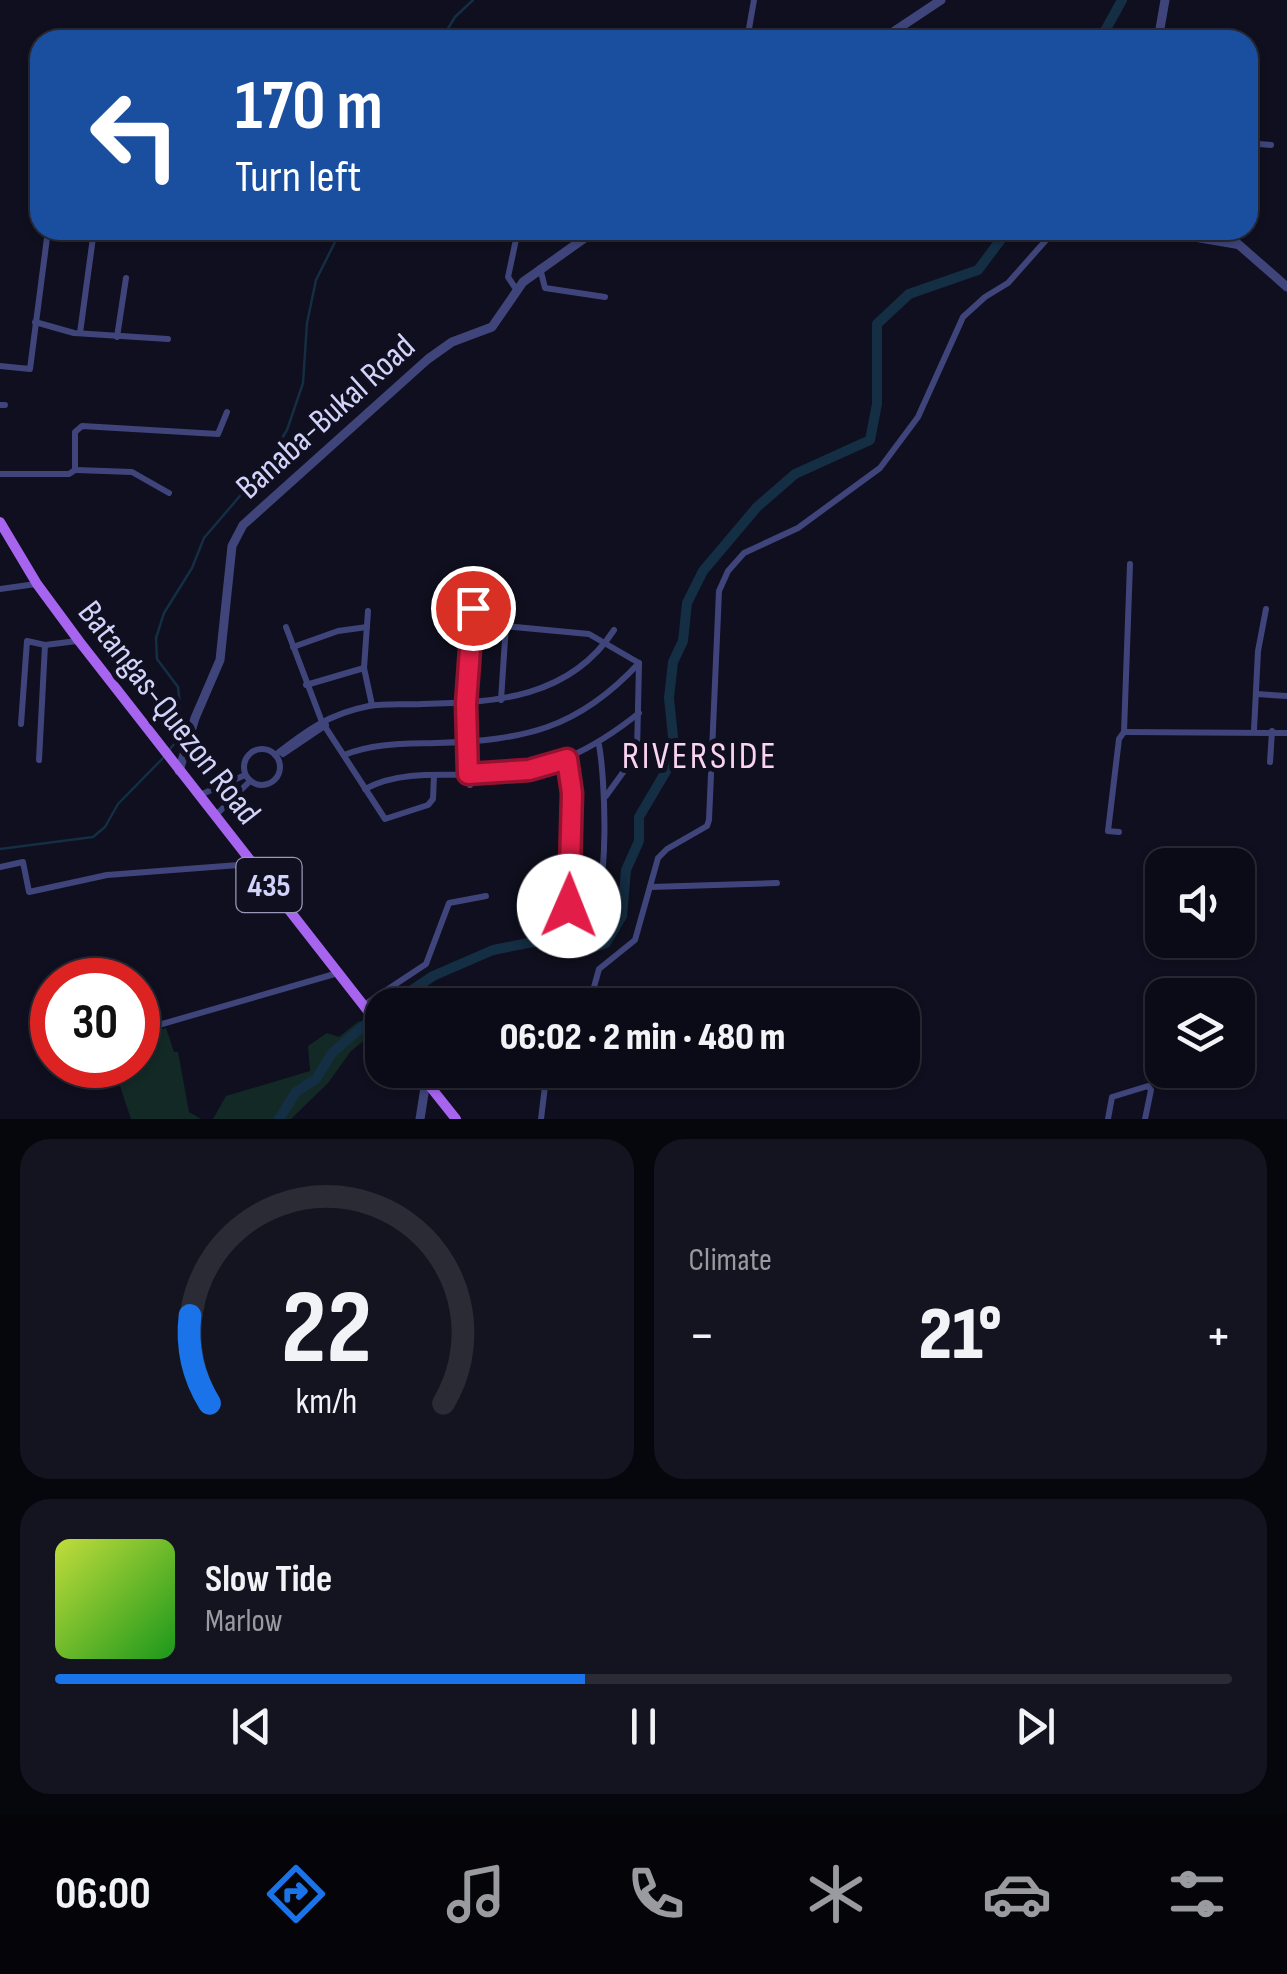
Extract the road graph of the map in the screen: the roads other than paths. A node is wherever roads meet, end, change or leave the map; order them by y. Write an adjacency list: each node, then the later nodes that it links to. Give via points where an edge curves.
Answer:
1 (754, 0): 4 (street)
2 (941, 0): 5 (street)
3 (1164, 0): 6 (street)
4 (749, 30)
5 (896, 30)
6 (1160, 30)
7 (1258, 144): 8 (street)
8 (1271, 145)
9 (47, 240): 22 (street)
10 (93, 240): 23 (street)
11 (516, 240): 20 (street, via 508,277)
12 (581, 240): 17 (street, Banaba-Bukal Road)
13 (1046, 240): 82 (street, via 1008,283 963,318 918,417 880,468 798,528 744,553 728,571 718,590 709,820 662,854)
14 (1203, 240): 16 (street)
15 (1232, 240): 16 (street)
16 (1238, 246): 19 (street)
17 (540, 268): 20 (street, Banaba-Bukal Road); 21 (street, via 544,288)
18 (126, 278): 24 (street)
19 (1287, 287)
20 (516, 289): 69 (street, Banaba-Bukal Road, via 492,327 428,359 236,535 220,660)
21 (605, 296)
22 (35, 322): 23 (street); 26 (street, via 30,370)
23 (80, 333): 24 (street)
24 (117, 337): 25 (street)
25 (168, 339)
26 (0, 366)
27 (228, 412): 28 (street, via 218,434 82,426 75,432)
28 (76, 470): 29 (street); 30 (street, via 132,472)
29 (0, 474)
30 (169, 493)
31 (0, 522): 33 (main road, Batangas-Quezon Road / 435)
32 (1130, 564): 59 (street)
33 (37, 584): 34 (street); 43 (main road, Batangas-Quezon Road / 435)
34 (0, 589)
35 (473, 608): 38 (street)
36 (1266, 609): 50 (street)
37 (368, 611): 40 (street)
38 (472, 623): 39 (street); 53 (street)
39 (506, 624): 44 (street); 52 (street)
40 (367, 626): 46 (street); 48 (street)
41 (286, 627): 46 (street)
42 (614, 630): 44 (street)
43 (78, 641): 45 (street); 69 (main road, Batangas-Quezon Road / 435)
44 (606, 641): 47 (street); 52 (street, via 545,689)
45 (45, 645): 57 (street, via 27,641); 67 (street)
46 (293, 648): 49 (street)
47 (639, 663): 55 (street); 62 (street, via 600,702 550,729)
48 (364, 668): 49 (street); 54 (street)
49 (306, 685): 56 (street)
50 (1256, 694): 51 (street); 58 (street)
51 (1287, 696)
52 (501, 700): 53 (street)
53 (466, 704): 54 (street); 62 (street)
54 (372, 706): 56 (street)
55 (640, 712): 63 (street); 76 (street, via 637,753)
56 (326, 723): 64 (street); 65 (street)
57 (22, 724)
58 (1254, 730): 59 (street); 60 (street)
59 (1124, 732): 78 (street, via 1108,831)
60 (1272, 732): 61 (street); 68 (street)
61 (1287, 733)
62 (466, 742): 65 (street, via 376,744); 70 (street)
63 (599, 745): 66 (street); 76 (street)
64 (276, 756): 72 (street, via 252,752 245,759); 72 (street, via 279,773 272,782 261,786)
65 (344, 756): 74 (street)
66 (567, 759): 70 (street, via 529,770); 76 (street, via 569,906 579,918 593,916 597,904)
67 (40, 760)
68 (1270, 762)
69 (179, 771): 75 (main road, Batangas-Quezon Road / 435)
70 (468, 774): 71 (street); 73 (street)
71 (434, 775): 74 (street, via 391,779); 74 (street, via 428,805 385,820)
72 (247, 778): 75 (street); 77 (street)
73 (470, 785)
74 (364, 790)
75 (200, 795): 77 (main road, Batangas-Quezon Road / 435)
76 (605, 798)
77 (216, 815): 79 (main road, Batangas-Quezon Road / 435)
78 (1119, 832)
79 (253, 864): 80 (street, via 107,876 29,892 23,862); 84 (main road, Batangas-Quezon Road / 435)
80 (0, 868)
81 (777, 883): 82 (street)
82 (650, 887): 86 (street, via 635,940 599,969)
83 (486, 896): 85 (street, via 449,903 426,964)
84 (339, 973): 87 (main road, Batangas-Quezon Road / 435); 88 (street)
85 (393, 988)
86 (594, 988)
87 (365, 1008)
88 (160, 1025)
89 (425, 1088): 92 (street)
90 (432, 1088): 93 (main road)
91 (545, 1088): 94 (street)
92 (420, 1119)
93 (454, 1119)
94 (541, 1119)
95 (1108, 1119): 96 (street, via 1112,1097 1148,1086)
96 (1145, 1119)

